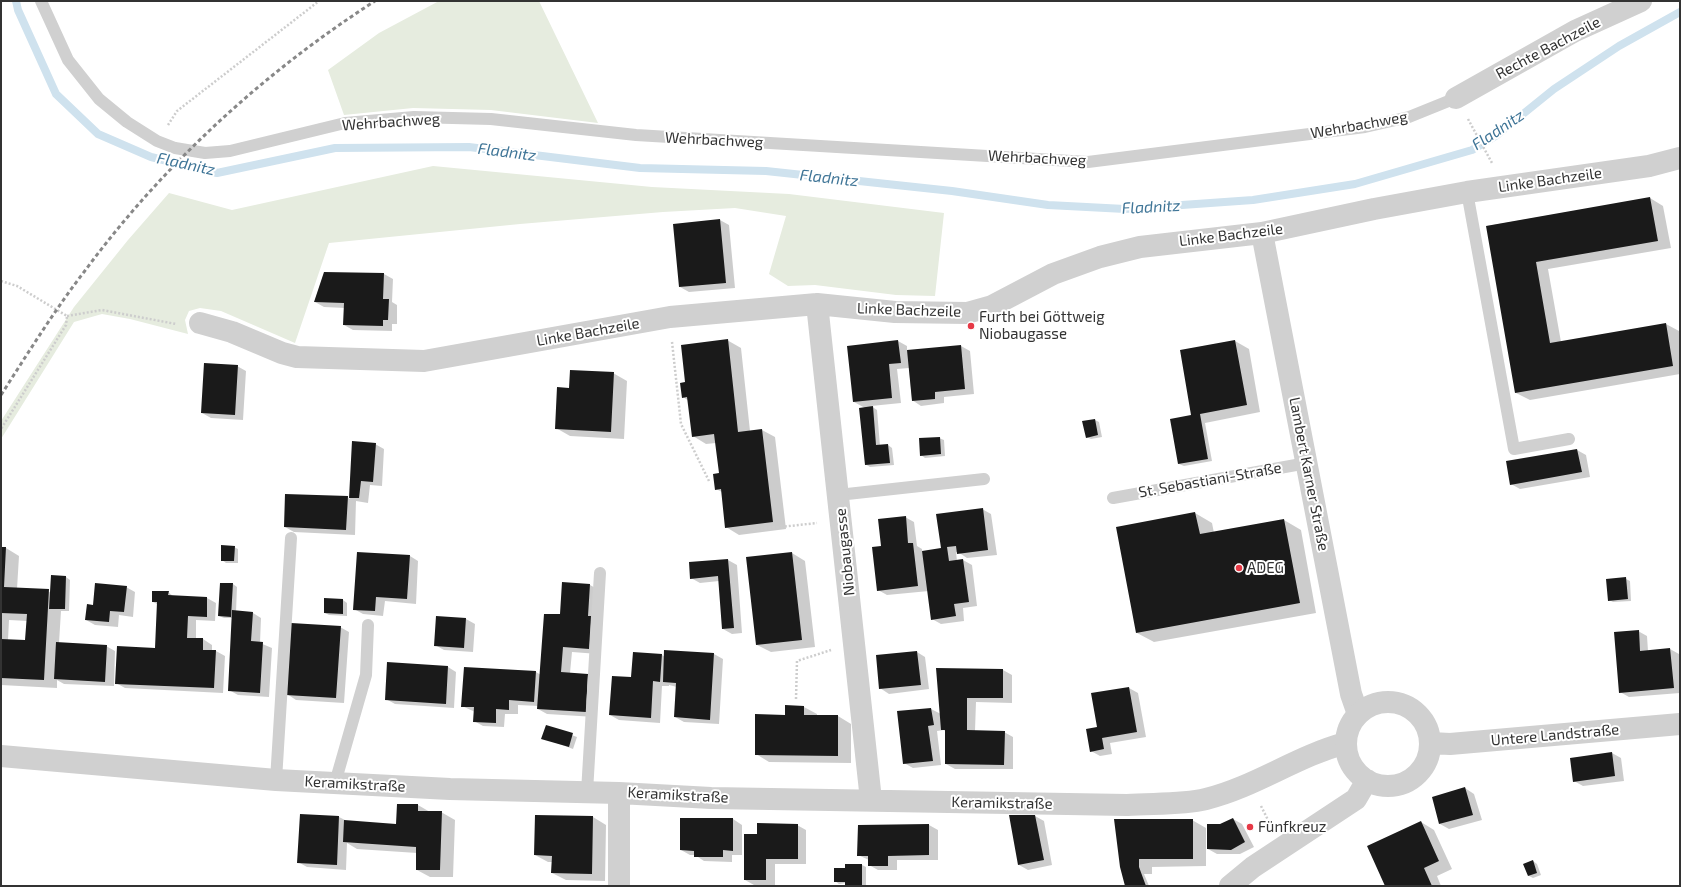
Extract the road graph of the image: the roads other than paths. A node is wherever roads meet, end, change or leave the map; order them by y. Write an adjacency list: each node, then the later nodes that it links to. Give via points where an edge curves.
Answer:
1 (41, 1): 3 (lane, Wehrbachweg, via 68,60 99,99 127,122 157,140 175,148 205,153 230,151 345,123 414,117 534,123 636,135 1088,162 1364,127 1409,117)
2 (1641, 1): 3 (street, Rechte Bachzeile, via 1575,31)
3 (1456, 98)
4 (1680, 158): 5 (street, Linke Bachzeile, via 1649,166)
5 (1467, 192): 6 (street, Linke Bachzeile); 9 (lane, via 1514,449)
6 (1262, 233): 7 (street, Linke Bachzeile, via 1140,247 1100,257 1054,274 992,306 967,313 895,312); 10 (street, Lambert Karner Straße)
7 (817, 304): 8 (street, Linke Bachzeile, via 670,317 424,361 298,357); 12 (street, Niobaugasse)
8 (200, 323)
9 (1569, 439)
10 (1307, 463): 13 (lane, St. Sebastiani-Straße); 17 (street, Lambert Karner Straße)
11 (984, 479): 12 (lane)
12 (838, 495): 27 (street, Niobaugasse)
13 (1113, 498)
14 (291, 538): 22 (lane)
15 (600, 573): 25 (lane)
16 (368, 625): 24 (lane, via 366,675)
17 (1358, 714): 19 (street, via 1347,732); 20 (street, via 1380,702 1404,704 1420,716 1429,733)
18 (1680, 724): 20 (street, Untere Landstraße, via 1450,744)
19 (1346, 743): 23 (street, via 1349,758 1356,771); 27 (street, Keramikstraße, via 1326,748 1245,785 1206,799 1127,805)
20 (1430, 743): 23 (street, via 1425,764 1410,780 1389,786 1378,785)
21 (1, 756): 22 (street, Keramikstraße)
22 (276, 780): 24 (street, Keramikstraße)
23 (1368, 780): 29 (street, via 1356,799 1253,867)
24 (335, 783): 25 (street, Keramikstraße, via 450,790)
25 (587, 792): 26 (street, Keramikstraße)
26 (619, 793): 27 (street, Keramikstraße, via 711,798); 28 (street)
27 (872, 800)
28 (619, 886)
29 (1230, 886)

